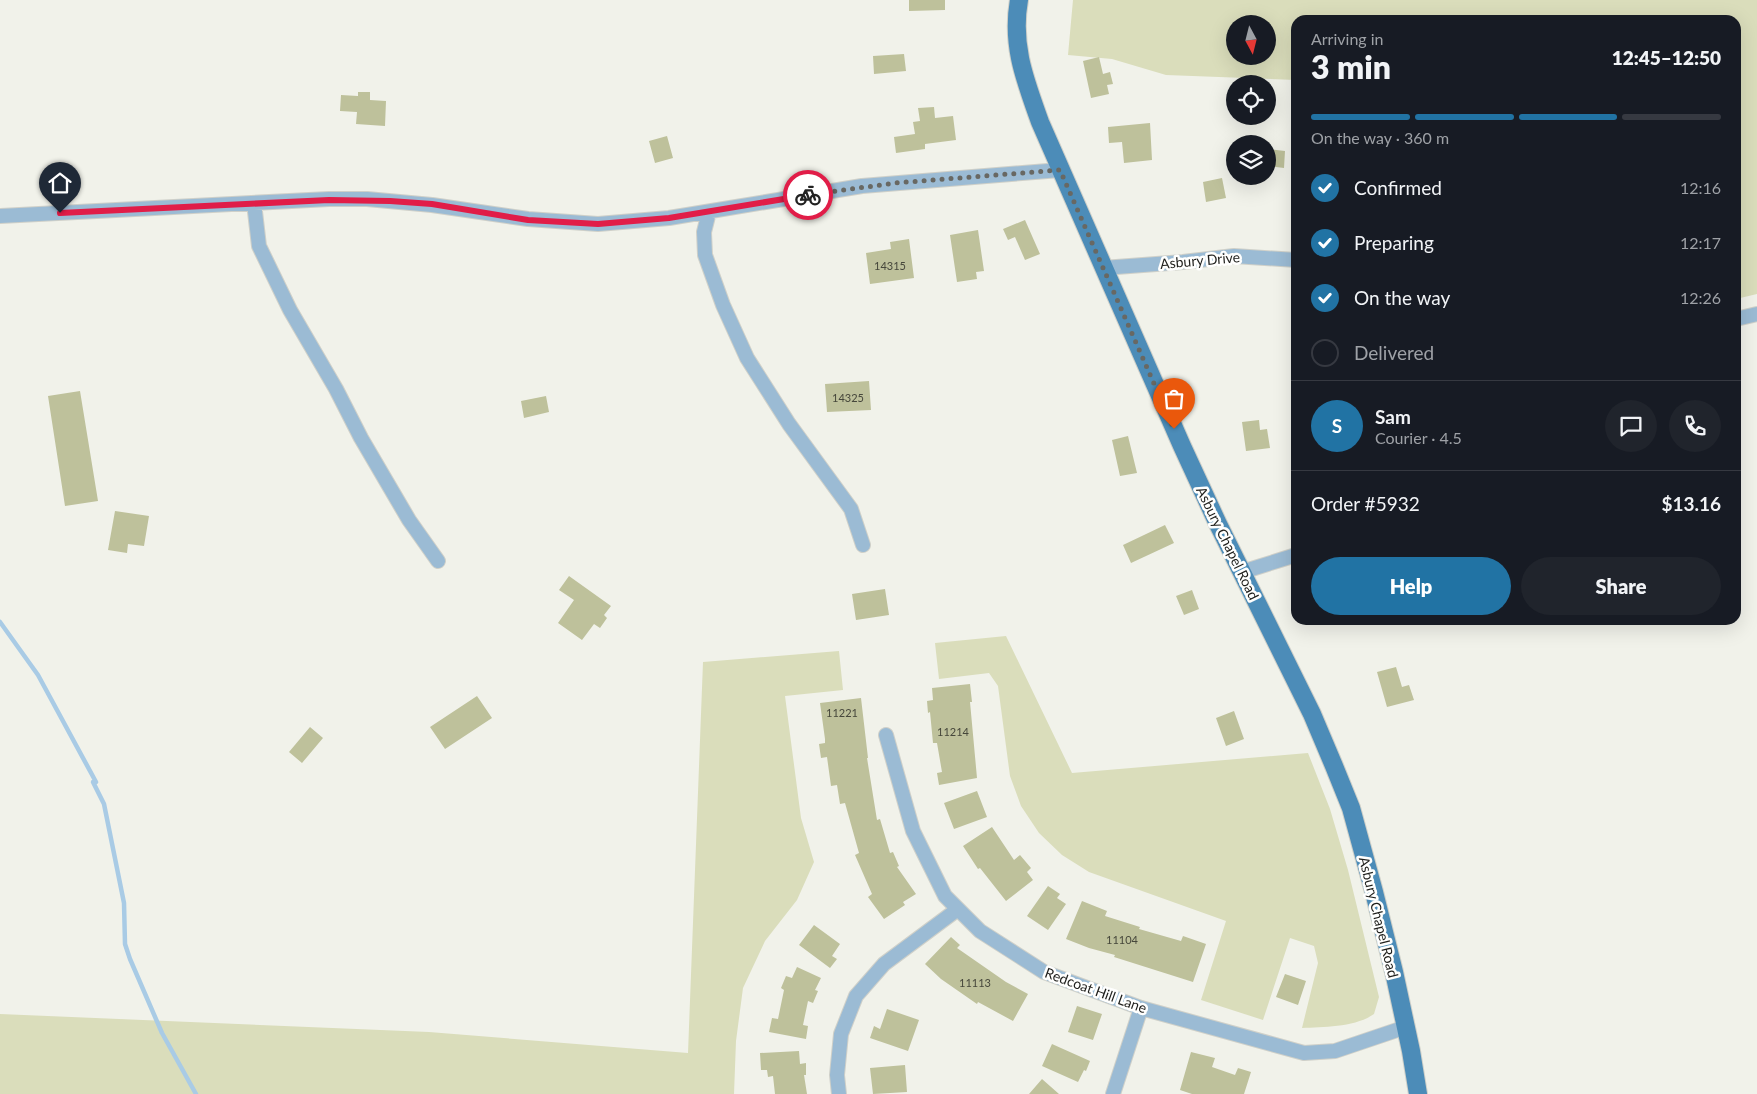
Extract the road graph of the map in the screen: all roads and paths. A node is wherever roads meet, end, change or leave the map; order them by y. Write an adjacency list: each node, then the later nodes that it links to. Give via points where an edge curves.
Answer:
1 (1019, 0): 2 (main road, Asbury Chapel Road, via 1016,35 1023,75)
2 (1060, 170): 4 (street, via 878,184); 7 (main road, Asbury Chapel Road)
3 (254, 203): 4 (street, via 390,201 432,204 528,220 598,224); 5 (street); 12 (street, via 259,246 290,310 409,520)
4 (709, 212): 10 (street, via 704,232 705,255 747,358 789,424 851,509)
5 (0, 216)
6 (1291, 260): 7 (street, Asbury Drive, via 1234,256)
7 (1103, 268): 13 (main road, Asbury Chapel Road)
8 (1757, 314): 9 (street)
9 (1741, 318)
10 (863, 545)
11 (1291, 557): 13 (street)
12 (438, 561)
13 (1242, 572): 17 (main road, Asbury Chapel Road, via 1312,714 1351,808)
14 (886, 735): 15 (street, Redcoat Hill Lane, via 914,831 946,896)
15 (958, 909): 16 (street, Redcoat Hill Lane, via 980,931 1044,972); 18 (street, via 884,964 856,996 841,1034 837,1075)
16 (1141, 1008): 17 (street, Redcoat Hill Lane, via 1304,1053 1335,1051); 19 (street)
17 (1406, 1027): 20 (main road, Asbury Chapel Road)
18 (839, 1094)
19 (1113, 1094)
20 (1418, 1094)

